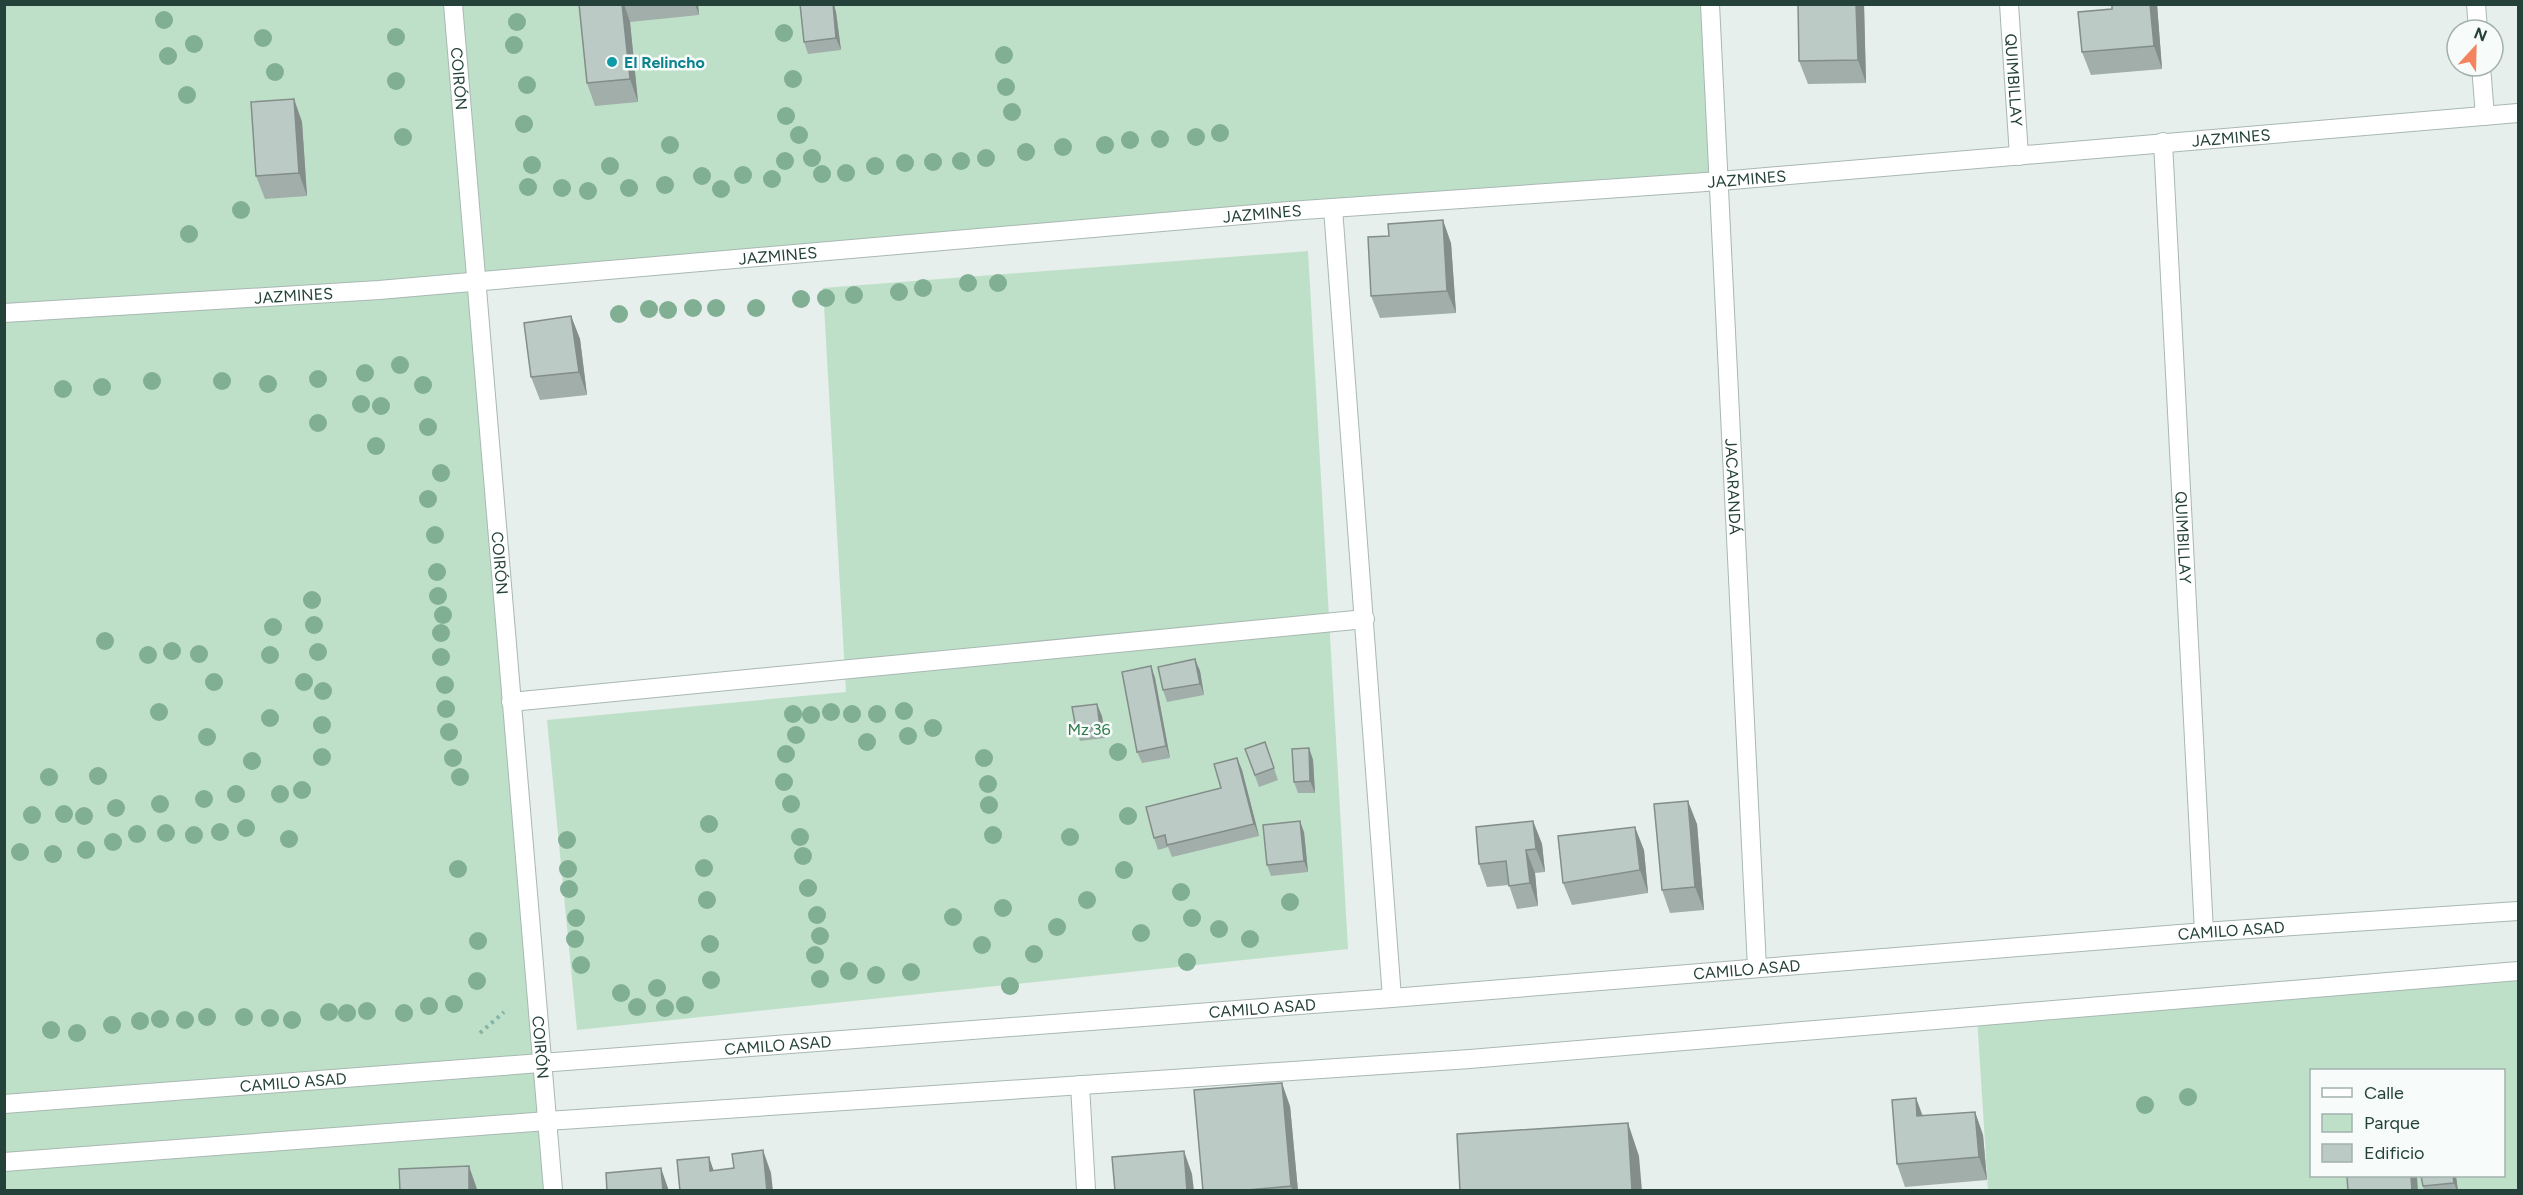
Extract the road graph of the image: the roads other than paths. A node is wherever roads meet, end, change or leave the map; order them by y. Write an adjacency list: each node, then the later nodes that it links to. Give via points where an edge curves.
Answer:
1 (453, 4): 11 (street, COIRÓN)
2 (1710, 4): 9 (street, JACARANDÁ)
3 (2008, 4): 8 (street, QUIMBILLAY)
4 (2482, 78): 6 (street)
5 (2518, 113): 6 (street, JAZMINES)
6 (2485, 116): 7 (street, JAZMINES)
7 (2163, 142): 8 (street, JAZMINES); 16 (street, QUIMBILLAY)
8 (2019, 156): 9 (street, JAZMINES)
9 (1720, 181): 10 (street, JAZMINES); 17 (street, JACARANDÁ)
10 (1333, 208): 11 (street, JAZMINES); 13 (street)
11 (474, 282): 12 (street, JAZMINES); 14 (street, COIRÓN)
12 (4, 313)
13 (1365, 619): 14 (street); 19 (street)
14 (511, 702): 20 (street, COIRÓN)
15 (2518, 911): 16 (street, CAMILO ASAD)
16 (2204, 932): 17 (street, CAMILO ASAD)
17 (1757, 968): 19 (street, CAMILO ASAD)
18 (2518, 971): 21 (street, via 1470,1059)
19 (1392, 998): 20 (street, CAMILO ASAD)
20 (540, 1061): 22 (street, CAMILO ASAD); 23 (street, COIRÓN)
21 (1080, 1085): 23 (street); 26 (street)
22 (4, 1104)
23 (547, 1121): 24 (street); 25 (street, COIRÓN)
24 (4, 1162)
25 (553, 1191)
26 (1086, 1191)

